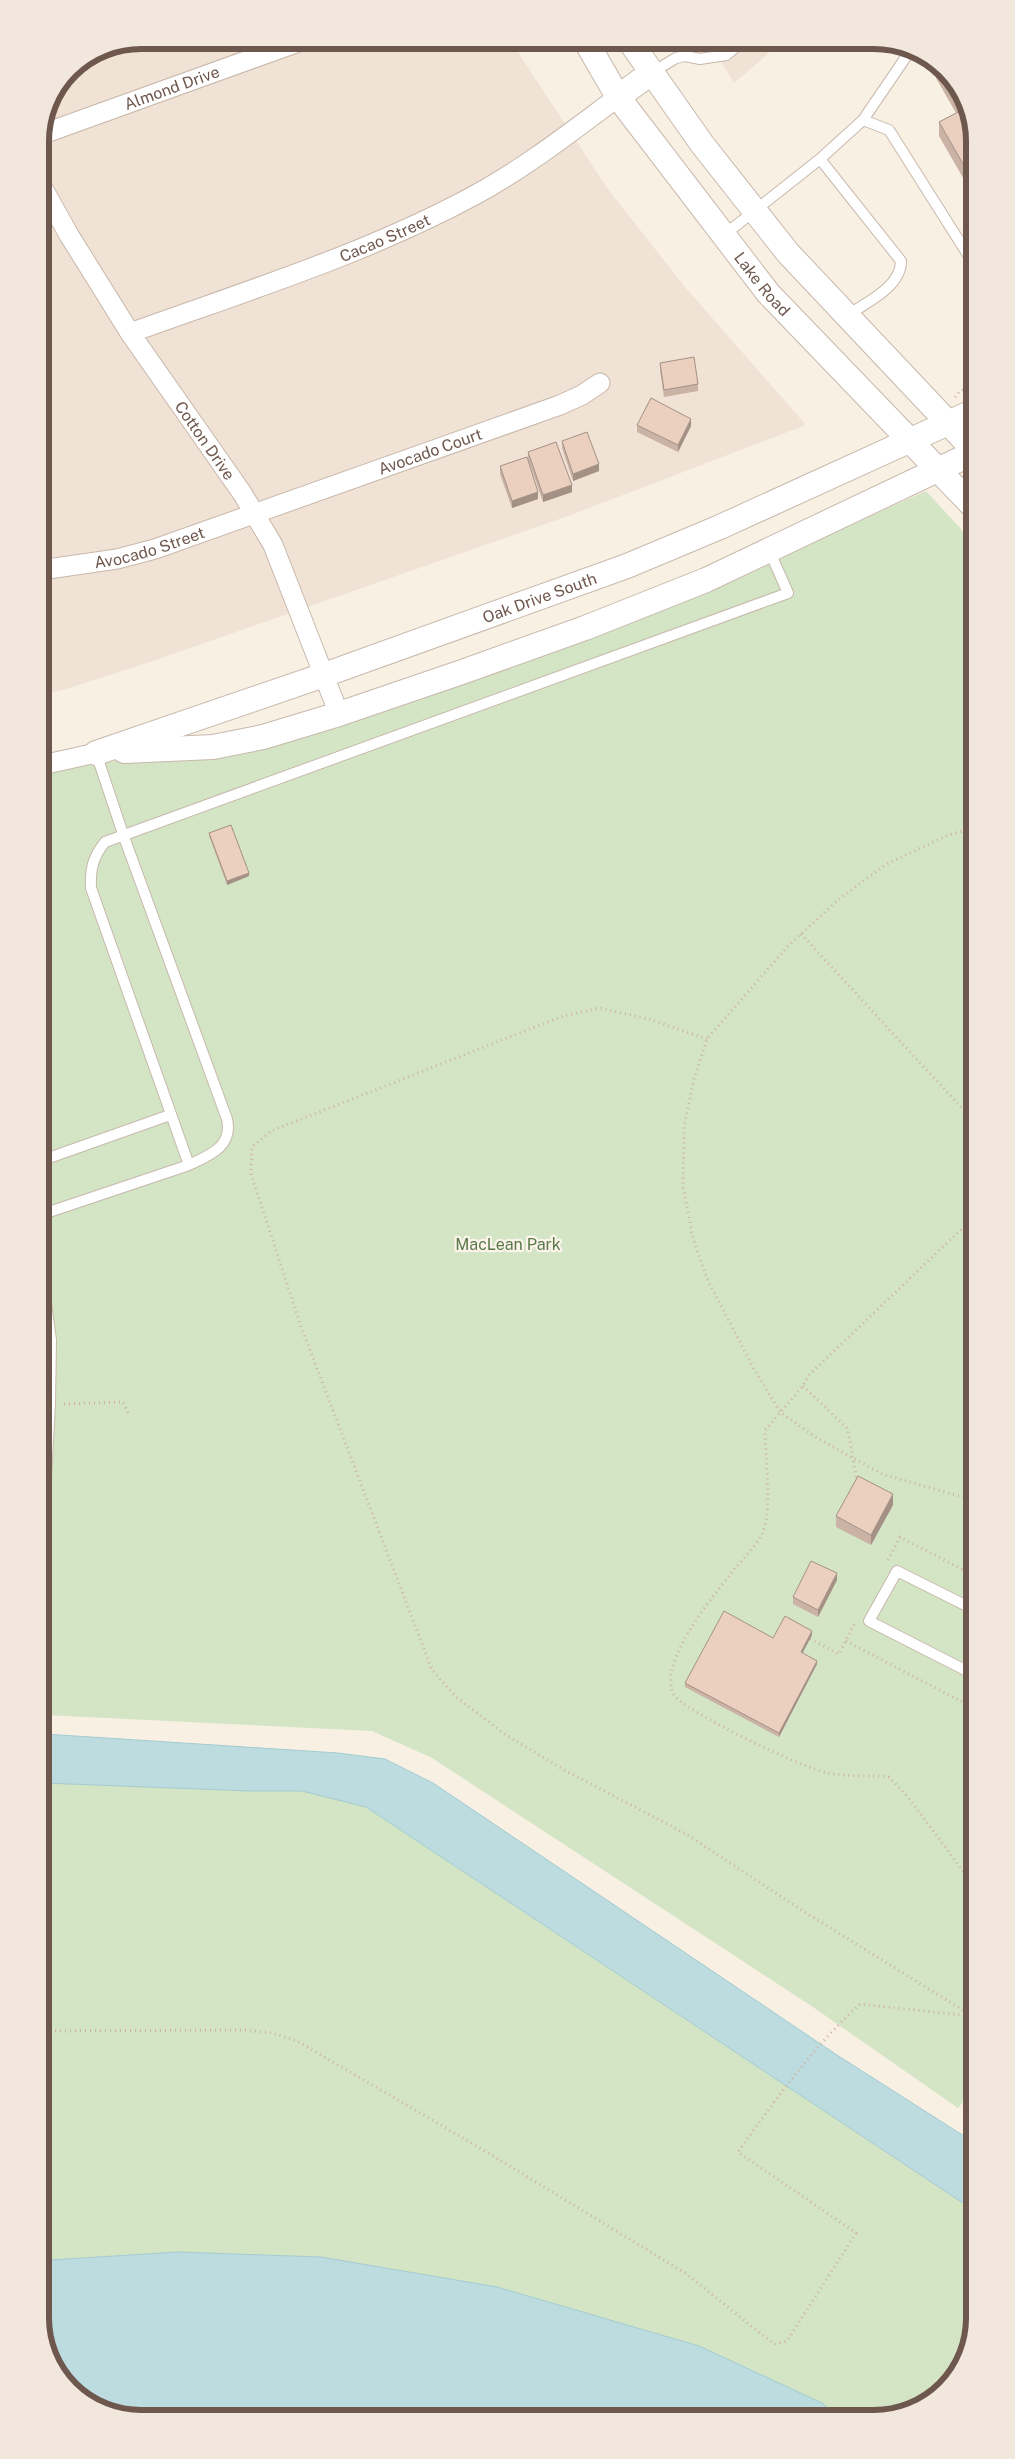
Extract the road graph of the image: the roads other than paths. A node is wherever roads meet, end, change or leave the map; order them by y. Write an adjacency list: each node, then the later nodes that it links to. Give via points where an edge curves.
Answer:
1 (279, 49): 9 (street, Almond Drive)
2 (591, 49): 7 (street, Lake Road)
3 (634, 49): 6 (street)
4 (734, 49): 6 (lane, via 726,55 676,58)
5 (907, 55): 8 (lane)
6 (651, 73): 7 (street); 12 (street)
7 (618, 97): 13 (street, Lake Road); 16 (street, Cacao Street, via 477,194 427,220)
8 (863, 120): 10 (lane); 14 (lane, via 889,130)
9 (49, 132)
10 (820, 159): 12 (lane); 15 (lane, via 901,261 901,272 890,285)
11 (49, 200): 16 (street, Cotton Drive)
12 (755, 210): 13 (lane); 15 (street, via 788,253)
13 (723, 236): 20 (street, Lake Road, via 768,293)
14 (966, 252)
15 (848, 315): 19 (street)
16 (130, 333): 25 (street, Cotton Drive)
17 (600, 382): 25 (street, Avocado Court, via 560,405)
18 (966, 415): 19 (street, Oak Drive South)
19 (948, 425): 20 (street, Oak Drive South); 21 (street)
20 (912, 441): 23 (street, Lake Road); 28 (street, Oak Drive South, via 627,566)
21 (966, 443)
22 (966, 457): 23 (street, Oak Drive South)
23 (939, 471): 24 (street, Lake Road); 26 (street, Oak Drive South)
24 (966, 499)
25 (256, 514): 27 (street, Avocado Street, via 155,549 117,559); 28 (street, Cotton Drive, via 273,545)
26 (769, 549): 29 (street, Oak Drive South, via 706,580 585,628); 32 (lane, via 788,592)
27 (49, 569)
28 (324, 675): 29 (street, Cotton Drive); 30 (street, Oak Drive South)
29 (339, 714): 30 (street, Oak Drive South, via 263,737 213,747)
30 (96, 753): 31 (street, Oak Drive South); 32 (lane)
31 (49, 763)
32 (124, 836): 33 (lane, via 106,842 97,852 90,869 91,888); 35 (lane, via 229,1129 224,1143 215,1153)
33 (170, 1115): 34 (lane); 35 (lane)
34 (49, 1158)
35 (189, 1165): 36 (lane)
36 (49, 1212)
37 (49, 1326): 38 (lane)
38 (49, 1422)
39 (966, 1606): 40 (lane, via 897,1571 869,1621)
40 (966, 1670)

